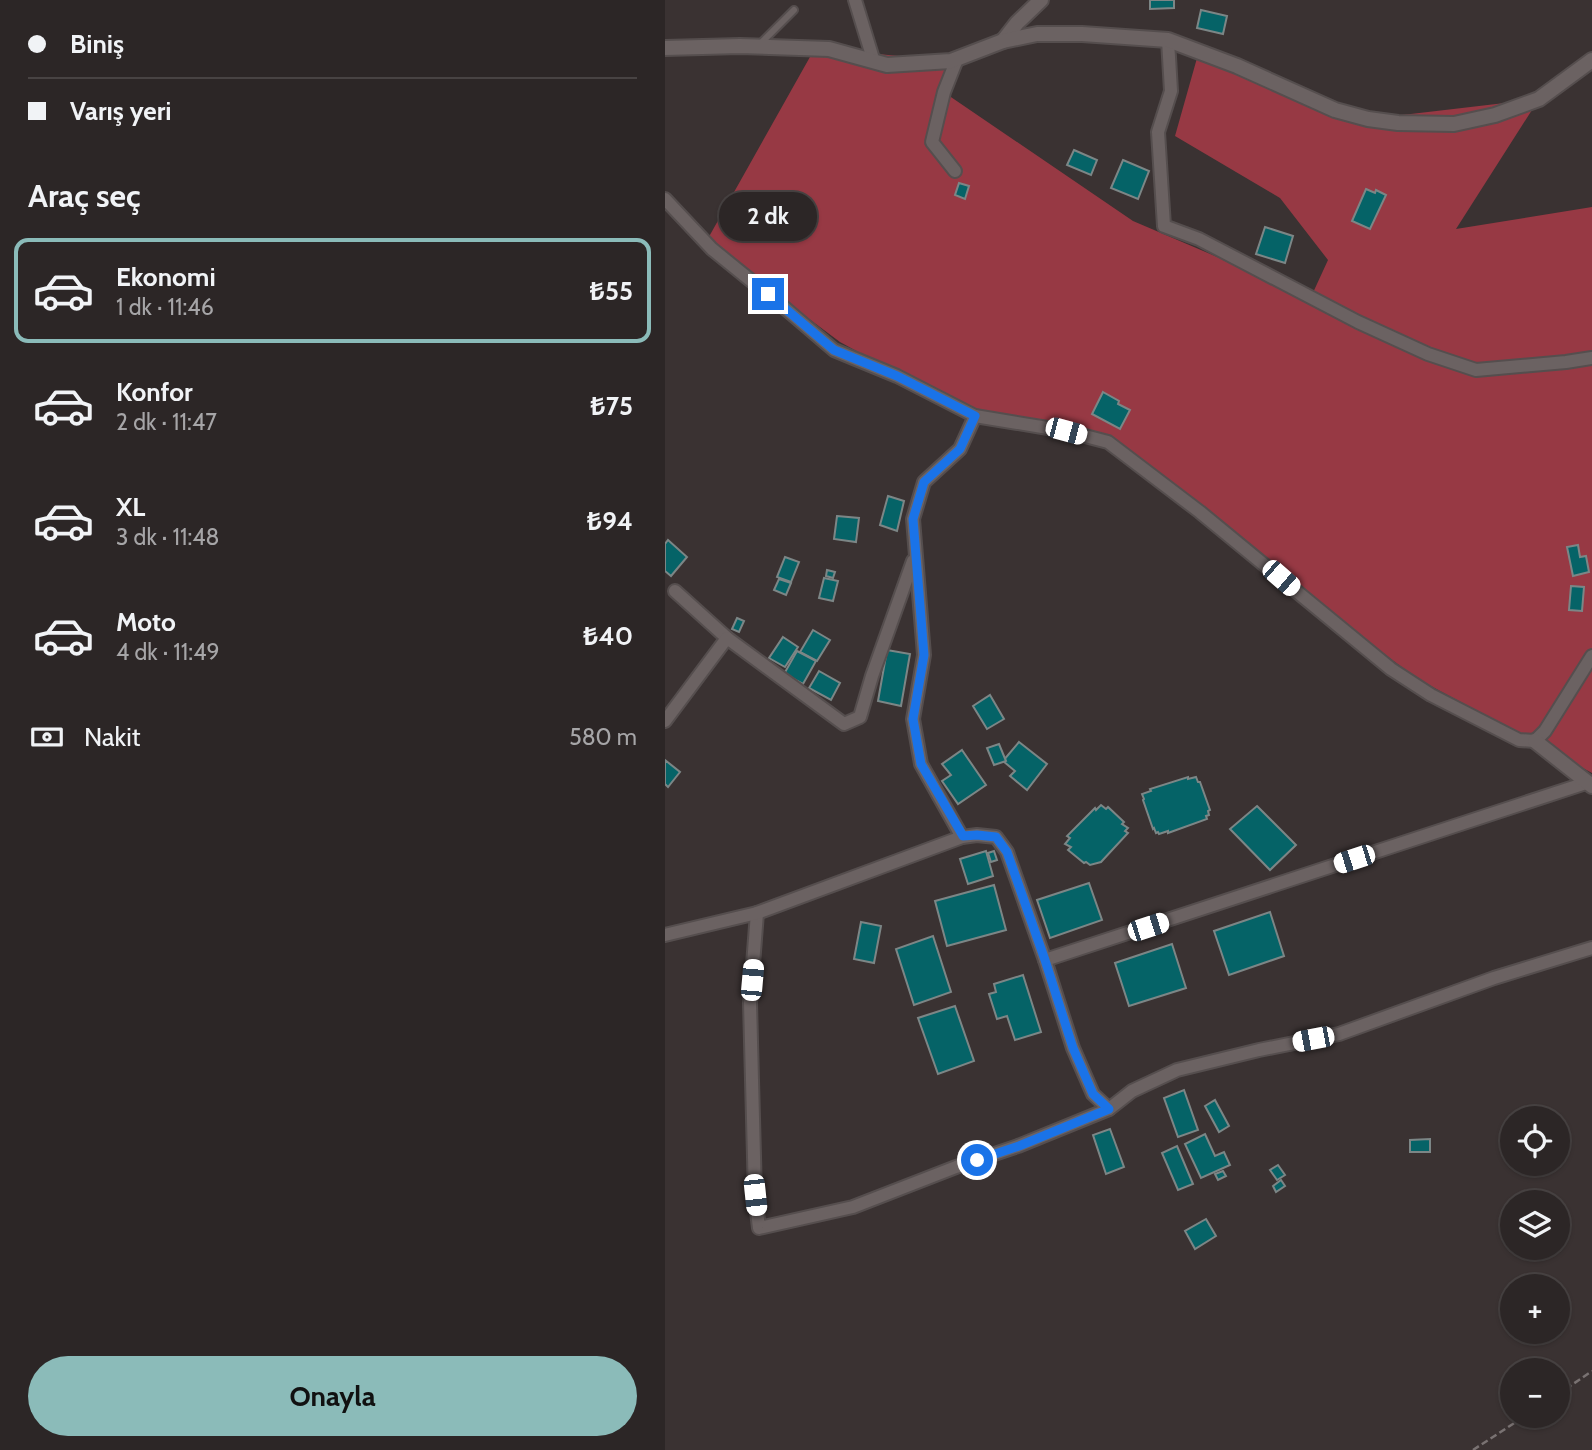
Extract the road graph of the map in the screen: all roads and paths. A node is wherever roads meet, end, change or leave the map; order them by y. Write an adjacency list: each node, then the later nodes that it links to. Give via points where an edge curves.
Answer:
1 (855, 0): 10 (street)
2 (1041, 0): 5 (street)
3 (794, 10): 6 (lane)
4 (1168, 40): 5 (street, via 1037,34); 9 (street, via 1335,110 1398,123 1454,124 1495,115 1539,99); 13 (street, via 1171,91 1158,132 1164,226 1199,239 1357,322 1476,370)
5 (1003, 41): 8 (street)
6 (758, 46): 7 (street); 10 (street, via 829,49)
7 (665, 48)
8 (957, 59): 10 (street); 11 (street, via 932,142)
9 (1592, 60)
10 (874, 62)
11 (955, 171)
12 (665, 199): 14 (street, via 712,249 834,350)
13 (1592, 358)
14 (975, 416): 15 (street, via 960,449 924,482 913,519); 20 (street, via 1108,442 1391,669 1430,695 1519,740)
15 (915, 554): 17 (street, via 860,717 844,724); 22 (street, via 924,655 913,719 921,764)
16 (675, 591): 17 (street)
17 (727, 638): 19 (street)
18 (1592, 656): 20 (street)
19 (665, 722)
20 (1535, 741): 21 (street)
21 (1589, 785): 26 (street)
22 (963, 836): 23 (street); 26 (street, via 996,837 1007,852)
23 (757, 913): 24 (street); 27 (street, via 750,1003 759,1228 853,1207)
24 (665, 935)
25 (1592, 948): 27 (street, via 1339,1034 1177,1070 1132,1091)
26 (1045, 960): 27 (street, via 1073,1048 1093,1094)
27 (1109, 1109)
28 (1592, 1371): 29 (path)
29 (1570, 1386)
30 (1506, 1428): 31 (path)
31 (1473, 1450)

